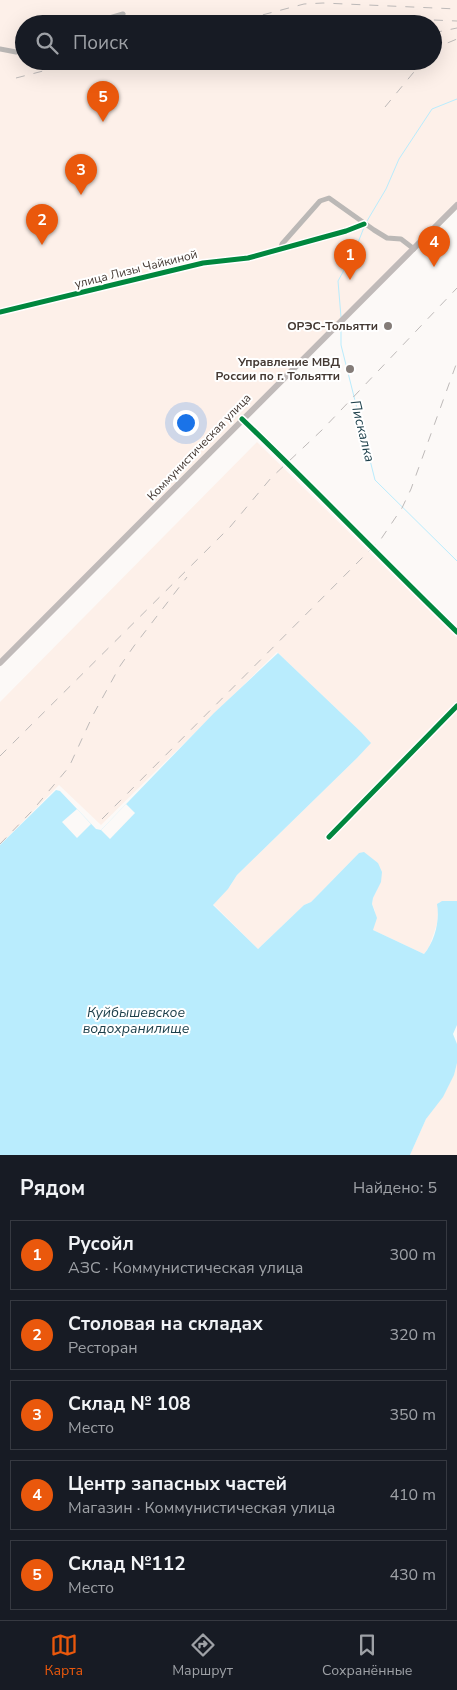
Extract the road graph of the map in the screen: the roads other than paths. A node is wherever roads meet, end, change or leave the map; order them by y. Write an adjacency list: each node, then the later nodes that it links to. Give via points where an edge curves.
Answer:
1 (123, 14): 2 (street)
2 (120, 15)
3 (0, 49): 4 (street)
4 (15, 52)
5 (457, 205): 7 (main road, Коммунистическая улица)
6 (364, 224): 7 (street, via 387,238 401,239); 8 (street, улица Лизы Чайкиной); 8 (street, via 329,198 320,201)
7 (414, 249): 10 (main road, Коммунистическая улица)
8 (280, 250): 9 (street, улица Лизы Чайкиной, via 248,258 203,263)
9 (0, 312)
10 (242, 420): 11 (street); 12 (main road, Коммунистическая улица)
11 (457, 632)
12 (0, 663)
13 (457, 706): 14 (street)
14 (329, 837)

